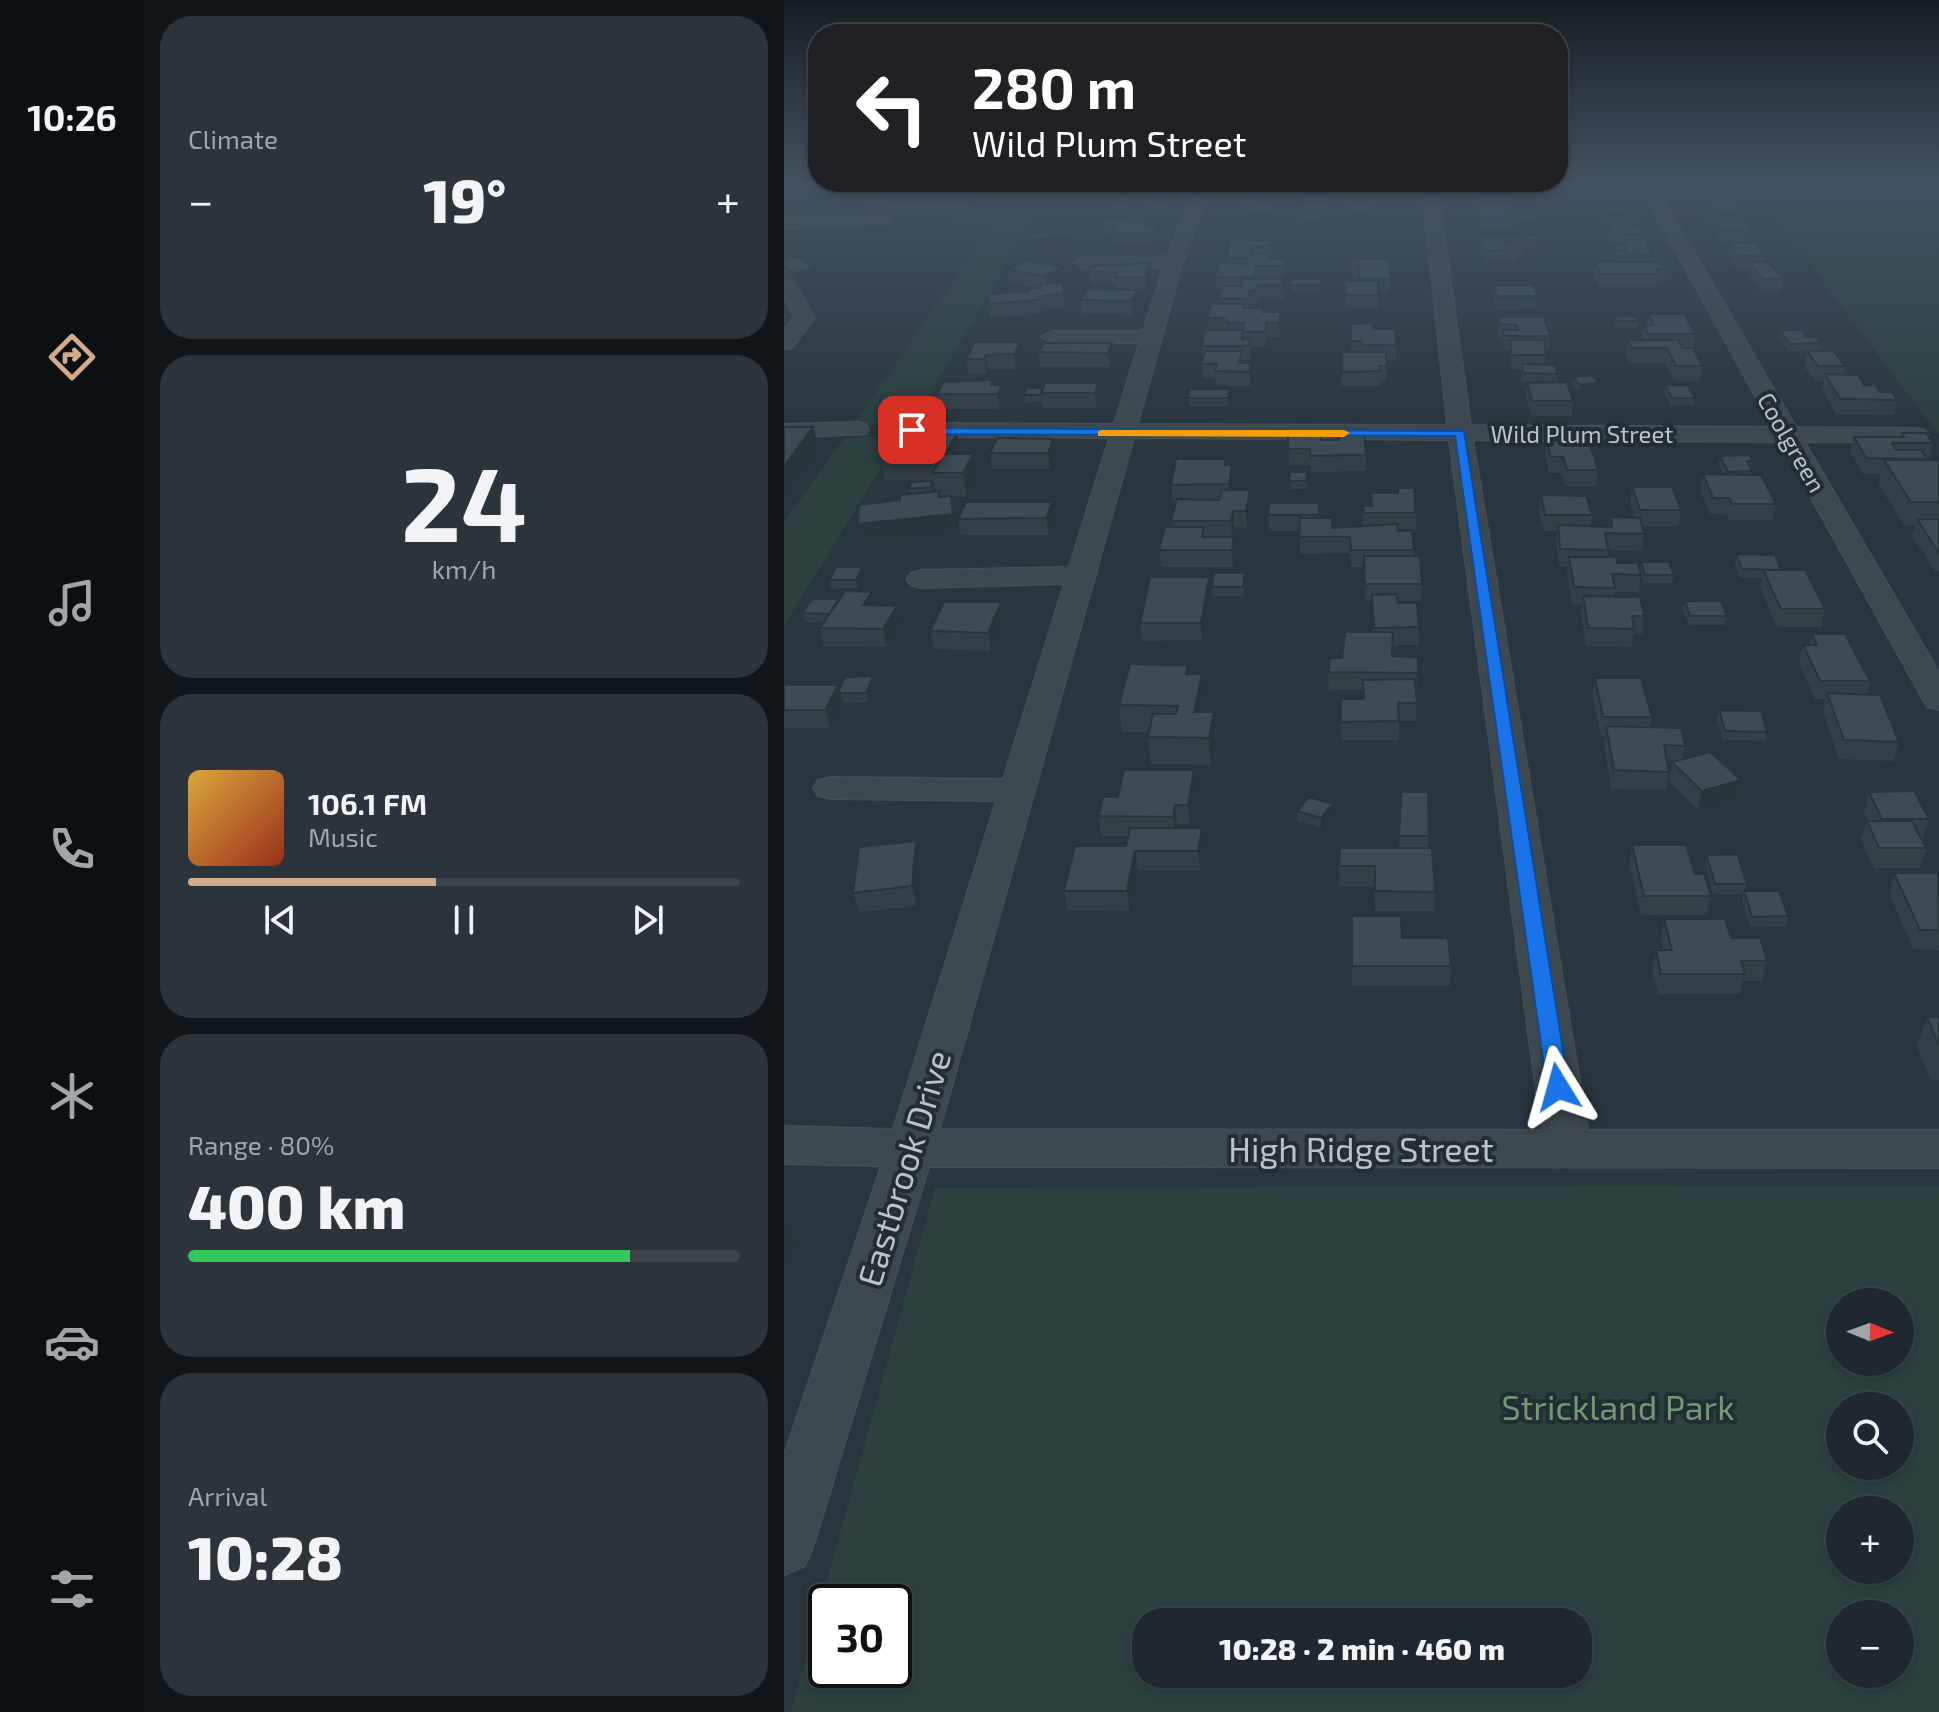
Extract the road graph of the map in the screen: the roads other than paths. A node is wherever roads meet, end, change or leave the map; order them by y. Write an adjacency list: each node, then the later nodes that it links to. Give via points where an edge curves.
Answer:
1 (1174, 262): 8 (street, Eastbrook Drive)
2 (1083, 263): 3 (street)
3 (1093, 263)
4 (1439, 263): 14 (street)
5 (1691, 263): 15 (street, Coolgreen)
6 (784, 285): 9 (street, via 805,318)
7 (1052, 337): 8 (street)
8 (1151, 337): 13 (street, Eastbrook Drive)
9 (784, 343)
10 (857, 429): 12 (street)
11 (912, 430): 13 (street, Wild Plum Street)
12 (784, 431)
13 (1125, 433): 14 (street, Wild Plum Street); 17 (street, Eastbrook Drive)
14 (1460, 433): 15 (street, Wild Plum Street); 24 (street)
15 (1787, 433): 16 (street, Wild Plum Street); 19 (street, Coolgreen)
16 (1916, 435)
17 (1083, 575): 18 (street); 21 (street, Eastbrook Drive)
18 (921, 579)
19 (1939, 700)
20 (831, 788): 21 (street)
21 (1018, 790): 23 (street, Eastbrook Drive)
22 (784, 1145): 23 (street, High Ridge Street)
23 (911, 1148): 24 (street, High Ridge Street); 26 (street, Eastbrook Drive)
24 (1567, 1149): 25 (street, High Ridge Street)
25 (1939, 1149)
26 (784, 1545)

